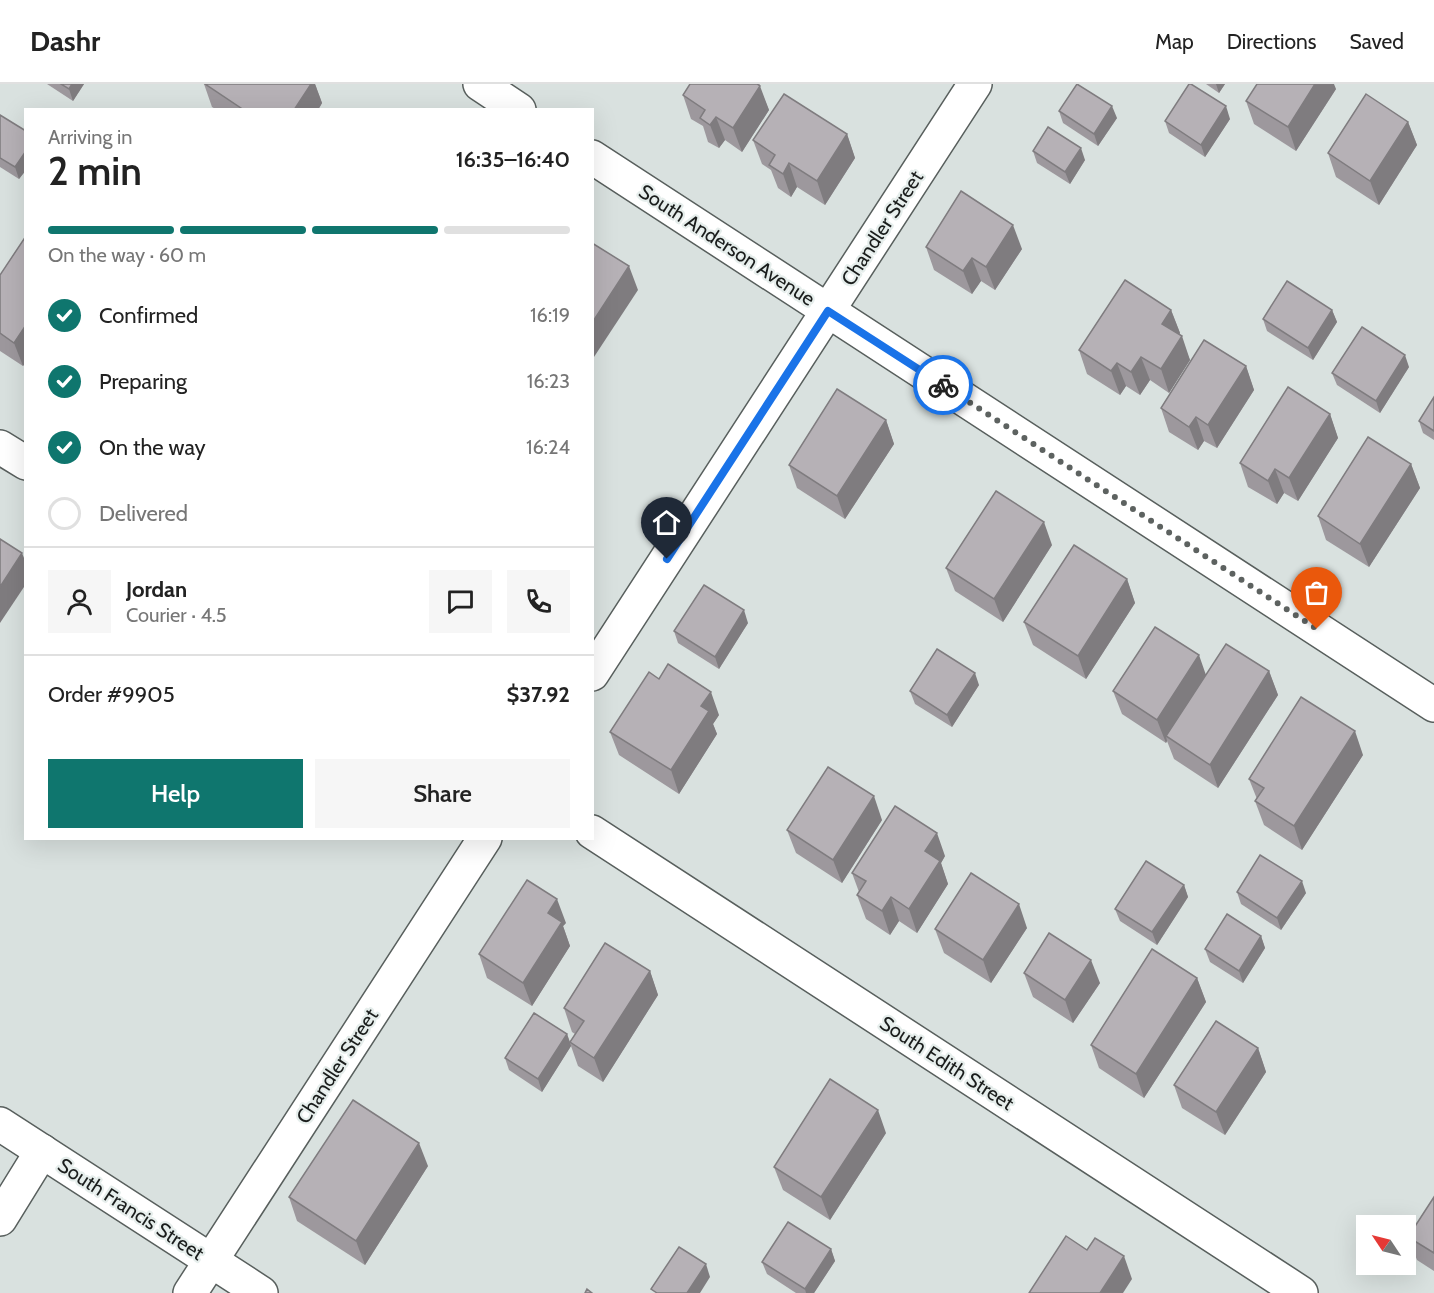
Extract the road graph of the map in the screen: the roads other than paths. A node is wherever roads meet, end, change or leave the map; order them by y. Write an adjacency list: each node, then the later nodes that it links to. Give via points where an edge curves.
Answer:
1 (480, 84): 3 (street)
2 (975, 84): 5 (street, Chandler Street)
3 (516, 108)
4 (594, 158): 5 (street, South Anderson Avenue)
5 (828, 311): 8 (street, Chandler Street); 9 (street, South Anderson Avenue)
6 (0, 447): 7 (street)
7 (24, 462)
8 (594, 671)
9 (1434, 705)
10 (594, 833): 18 (street, South Edith Street)
11 (484, 840): 15 (street, Chandler Street)
12 (0, 1124): 13 (street, South Francis Street)
13 (42, 1151): 14 (street); 15 (street, South Francis Street)
14 (0, 1219)
15 (211, 1261): 16 (street, Chandler Street); 17 (street, South Francis Street)
16 (190, 1293)
17 (261, 1293)
18 (1301, 1293)

